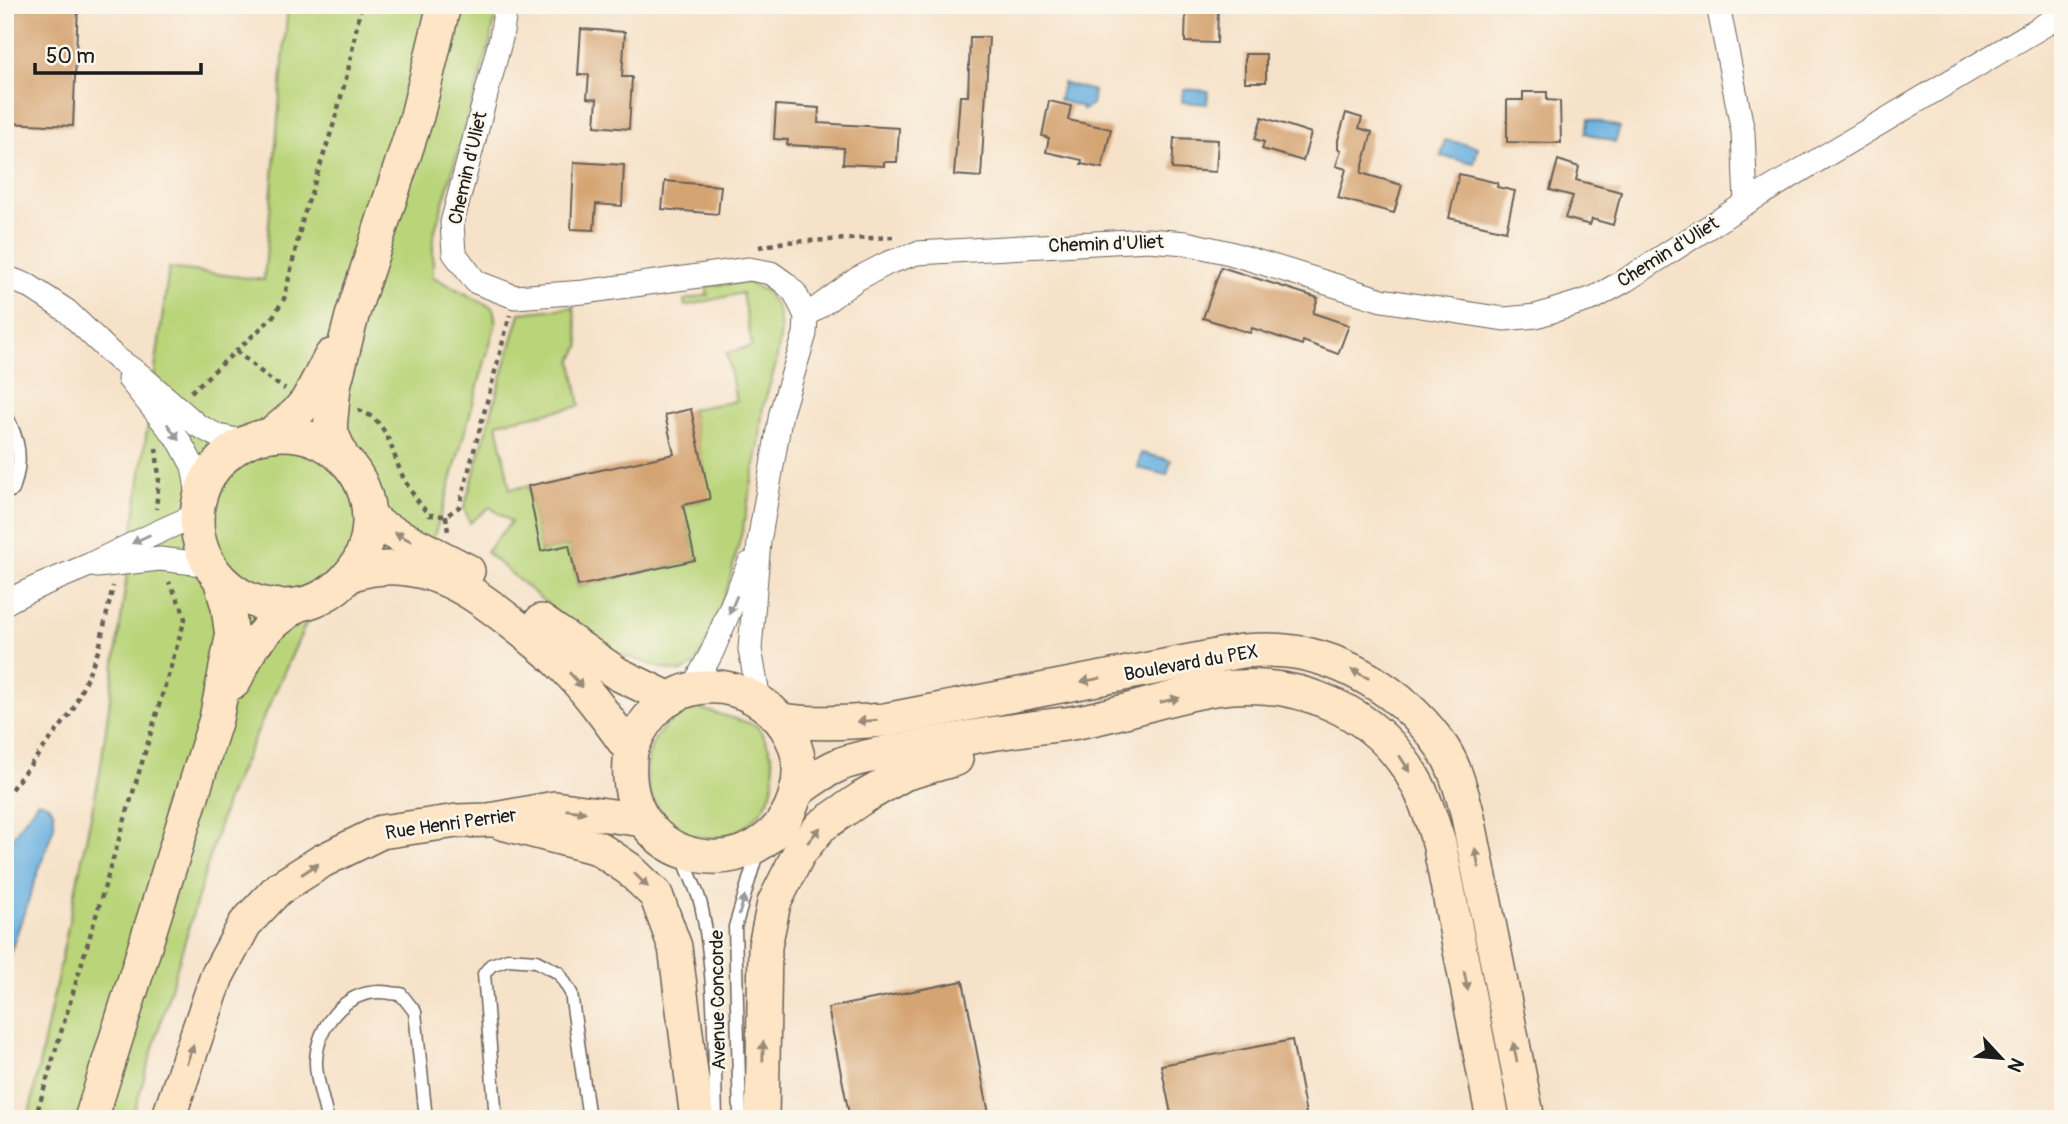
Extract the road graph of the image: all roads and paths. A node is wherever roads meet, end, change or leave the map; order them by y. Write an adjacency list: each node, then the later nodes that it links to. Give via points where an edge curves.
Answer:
1 (361, 5): 11 (path, via 348,71 303,218 284,299 272,318)
2 (444, 5): 9 (main road, via 417,116)
3 (506, 5): 8 (street, Chemin d'Uliet, via 452,223 454,253 476,282)
4 (1718, 5): 6 (street, via 1743,132)
5 (2063, 13): 6 (street, Chemin d'Uliet)
6 (1746, 203): 10 (street, Chemin d'Uliet, via 1594,298 1536,316 1504,319 1382,300 1230,253 1148,240 917,253 857,279)
7 (5, 277): 12 (street, via 29,286 67,311)
8 (515, 297): 10 (street, Chemin d'Uliet, via 749,269 771,273 785,283); 15 (path, via 459,507 446,516 429,515 403,477 381,425 373,416)
9 (352, 316): 18 (main road, via 307,401 296,414); 19 (main road, via 331,410 330,429)
10 (806, 316): 24 (street, via 805,334 781,413)
11 (236, 351): 13 (path); 14 (path)
12 (116, 358): 18 (street, via 197,425 218,436); 21 (street, one-way to 21, via 180,442 193,466)
13 (288, 391)
14 (189, 395)
15 (352, 410)
16 (5, 414): 20 (lane, via 16,434 19,472 13,490)
17 (157, 438): 22 (path)
18 (258, 438): 19 (main road, via 296,435 320,442); 21 (main road, via 225,457 209,477)
19 (342, 457): 23 (main road, via 356,474)
20 (5, 493)
21 (198, 508): 26 (street, one-way to 26); 27 (main road, via 199,538)
22 (156, 512)
23 (369, 515): 29 (main road, via 367,537); 32 (main road, one-way to 23, via 618,674 475,574 380,526)
24 (759, 542): 32 (street, one-way to 32, via 712,652); 33 (street, via 750,649)
25 (111, 565): 26 (street); 27 (street, via 160,559); 38 (path, via 113,589 99,649 72,712)
26 (86, 566): 30 (street)
27 (215, 572): 31 (main road, via 237,593 256,602); 34 (main road, via 228,607 232,637)
28 (166, 575): 43 (path, via 185,619)
29 (349, 575): 31 (main road, via 317,599); 36 (main road, one-way to 36, via 372,568 398,568 461,587 559,662)
30 (5, 603)
31 (297, 605): 34 (main road, via 252,646)
32 (681, 694): 33 (main road, via 727,688); 36 (main road, via 653,712)
33 (770, 710): 37 (main road, via 790,736 796,754); 55 (main road, Boulevard du PEX, one-way to 33, via 1457,778 1442,747 1421,721 1369,678 1301,653 1242,650 885,720 801,723)
34 (216, 719): 44 (main road)
35 (1072, 723): 37 (main road, Boulevard du PEX, via 983,734 842,764); 53 (main road, one-way to 35, via 765,946 774,903 800,853 821,826 904,774); 54 (main road, Boulevard du PEX, one-way to 54, via 1216,689 1258,687 1289,689 1337,705 1383,738 1417,784 1439,843)
36 (631, 751): 40 (main road, via 629,787)
37 (796, 792): 41 (main road, via 789,812)
38 (5, 797)
39 (489, 820): 40 (main road, Rue Henri Perrier, one-way to 40, via 555,808); 45 (main road, Rue Henri Perrier, one-way to 39, via 217,976 245,924 278,889 381,832); 50 (main road, one-way to 50, via 598,848 656,895 676,947)
40 (643, 820): 42 (main road, via 653,833)
41 (760, 843): 42 (main road, via 722,857); 52 (lane, Avenue Concorde, one-way to 41, via 735,927)
42 (682, 851): 51 (lane, Avenue Concorde, via 701,903 713,1021)
43 (35, 1119)
44 (91, 1119)
45 (168, 1119)
46 (327, 1119): 47 (lane, via 316,1063 320,1036 329,1019 353,999 378,992 401,994 415,1012)
47 (426, 1119)
48 (496, 1119): 49 (lane, via 485,974 491,965 508,959 536,961 559,973 571,993)
49 (589, 1119)
50 (697, 1119)
51 (716, 1119)
52 (740, 1119)
53 (762, 1119)
54 (1493, 1119)
55 (1528, 1119)

